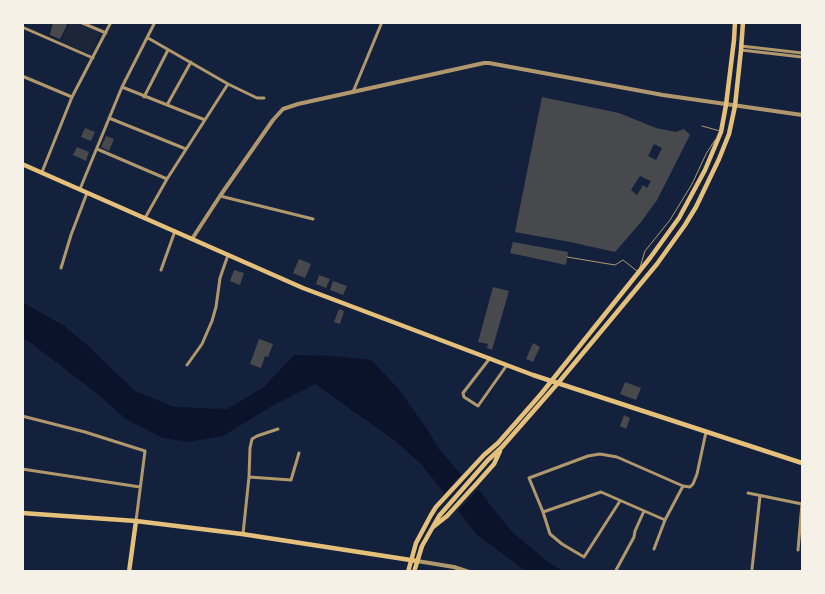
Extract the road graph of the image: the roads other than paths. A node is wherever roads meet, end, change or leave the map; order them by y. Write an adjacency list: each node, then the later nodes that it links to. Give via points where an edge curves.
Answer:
1 (80, 22): 8 (street)
2 (111, 22): 8 (street)
3 (156, 22): 9 (street)
4 (382, 22): 19 (street)
5 (735, 22): 23 (main road)
6 (743, 22): 10 (main road)
7 (23, 24): 14 (street)
8 (106, 33): 14 (street)
9 (148, 38): 11 (street); 18 (street)
10 (741, 48): 12 (street); 13 (street); 25 (main road)
11 (168, 50): 15 (street); 21 (street)
12 (802, 53)
13 (802, 57)
14 (93, 58): 20 (street)
15 (191, 62): 17 (street); 24 (street)
16 (22, 76): 20 (street)
17 (228, 84): 22 (street); 28 (street)
18 (122, 88): 21 (street); 27 (street)
19 (353, 92): 23 (street, via 489,63); 38 (street, via 284,109)
20 (72, 97): 34 (street)
21 (144, 97): 24 (street)
22 (264, 98)
23 (726, 104): 25 (street); 30 (main road)
24 (167, 105): 28 (street)
25 (735, 106): 26 (street); 52 (main road, via 719,160 685,225)
26 (802, 115)
27 (109, 118): 31 (street); 32 (street)
28 (205, 120): 32 (street)
29 (702, 126): 30 (lane)
30 (721, 132): 47 (main road, via 688,203); 47 (lane, via 670,220 645,251)
31 (97, 149): 35 (street); 36 (street)
32 (186, 149): 35 (street)
33 (22, 164): 34 (main road)
34 (42, 172): 36 (main road)
35 (167, 179): 39 (street)
36 (80, 189): 37 (main road)
37 (87, 192): 39 (main road); 45 (street)
38 (220, 196): 40 (street); 42 (street)
39 (145, 218): 41 (main road)
40 (313, 219)
41 (175, 231): 42 (main road); 46 (street)
42 (192, 239): 43 (main road)
43 (228, 255): 48 (main road, via 303,288); 49 (street, via 212,322 202,344)
44 (567, 257): 47 (lane, via 615,265 623,260)
45 (61, 268)
46 (161, 270)
47 (639, 272): 51 (main road)
48 (490, 358): 50 (main road); 50 (street, via 463,393 478,406)
49 (187, 364)
50 (507, 365): 51 (main road)
51 (551, 381): 52 (main road); 56 (main road)
52 (558, 384): 55 (main road); 57 (main road)
53 (22, 416): 64 (street, via 145,451)
54 (278, 429): 62 (street, via 252,440)
55 (706, 432): 60 (main road); 63 (street, via 693,484)
56 (498, 443): 59 (main road); 75 (main road, via 437,506)
57 (502, 447): 59 (main road); 76 (main road, via 494,464)
58 (299, 453): 62 (street, via 291,480)
59 (489, 459): 72 (main road)
60 (802, 463)
61 (22, 469): 64 (street)
62 (249, 477): 77 (street)
63 (683, 486): 70 (street, via 617,457 588,456 528,478); 73 (street)
64 (140, 487): 74 (street)
65 (748, 493): 66 (street)
66 (760, 496): 68 (street); 82 (street)
67 (620, 501): 69 (street); 70 (street, via 600,492); 70 (street, via 584,556 550,534)
68 (802, 504): 79 (street)
69 (644, 511): 73 (street); 87 (street)
70 (543, 512)
71 (22, 513): 74 (main road)
72 (439, 516): 75 (main road); 76 (main road)
73 (665, 520): 78 (street)
74 (136, 521): 77 (main road); 83 (main road)
75 (426, 524): 80 (main road)
76 (432, 528): 81 (main road)
77 (243, 534): 80 (main road)
78 (654, 549)
79 (798, 550)
80 (411, 560): 81 (main road); 84 (main road)
81 (417, 560): 85 (main road); 86 (street)
82 (752, 569)
83 (129, 572)
84 (408, 572)
85 (414, 572)
86 (469, 572)
87 (615, 572)

